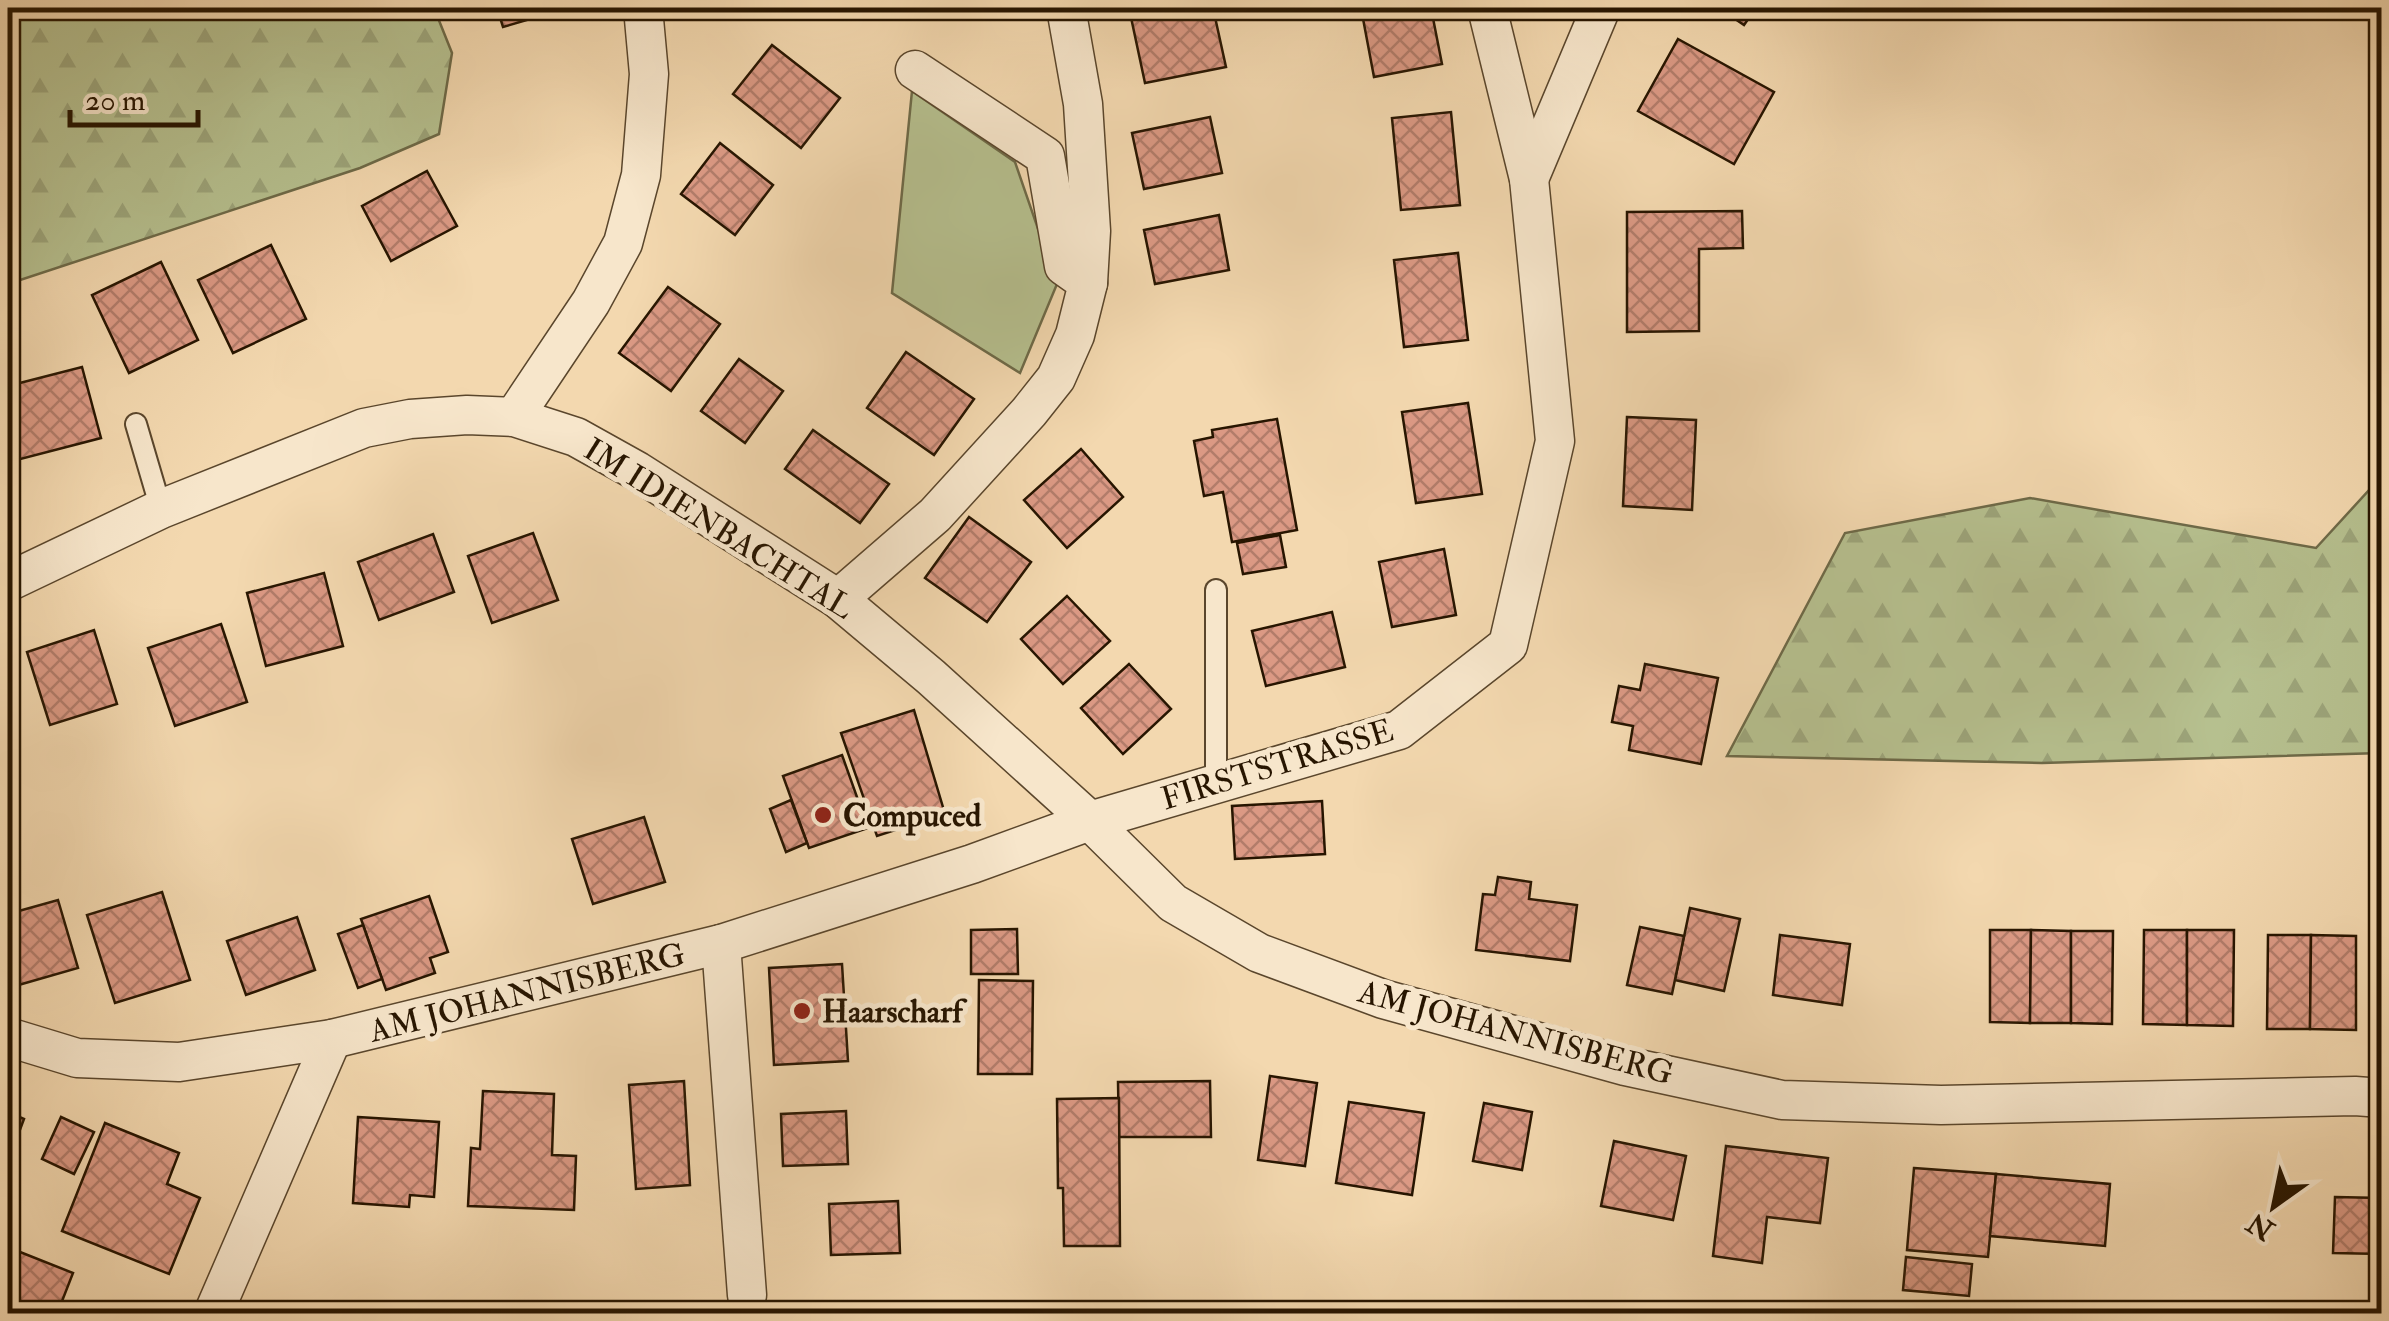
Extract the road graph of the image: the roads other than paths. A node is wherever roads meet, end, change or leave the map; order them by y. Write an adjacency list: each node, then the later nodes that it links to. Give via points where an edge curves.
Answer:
1 (643, 8): 8 (street, via 649,74 641,175 622,243)
2 (1066, 8): 7 (street, via 1083,104)
3 (1487, 8): 6 (street, FIRSTSTRASSE)
4 (1601, 8): 6 (street, FIRSTSTRASSE)
5 (915, 70): 7 (street, via 1045,156 1064,266)
6 (1528, 179): 14 (street, FIRSTSTRASSE, via 1556,441 1508,645 1399,730)
7 (1088, 283): 13 (street, via 1056,378 935,515)
8 (514, 417): 10 (street, IM IDIENBACHTAL, via 410,418 364,428); 13 (street, IM IDIENBACHTAL, via 576,438 637,471)
9 (136, 424): 10 (lane)
10 (161, 508): 11 (street, IM IDIENBACHTAL)
11 (8, 582)
12 (1216, 590): 14 (lane)
13 (838, 599): 15 (street, IM IDIENBACHTAL)
14 (1216, 784): 15 (street, FIRSTSTRASSE)
15 (1090, 821): 16 (street, AM JOHANNISBERG); 19 (street, AM JOHANNISBERG, via 1174,903 1259,953 1383,999 1625,1066 1782,1100 1942,1105)
16 (721, 944): 18 (street, AM JOHANNISBERG); 20 (street, AM JOHANNISBERG)
17 (8, 1037): 18 (street, AM JOHANNISBERG, via 77,1058 179,1062)
18 (332, 1039): 21 (street, AM JOHANNISBERG)
19 (2382, 1098)
20 (748, 1295)
21 (213, 1314)

